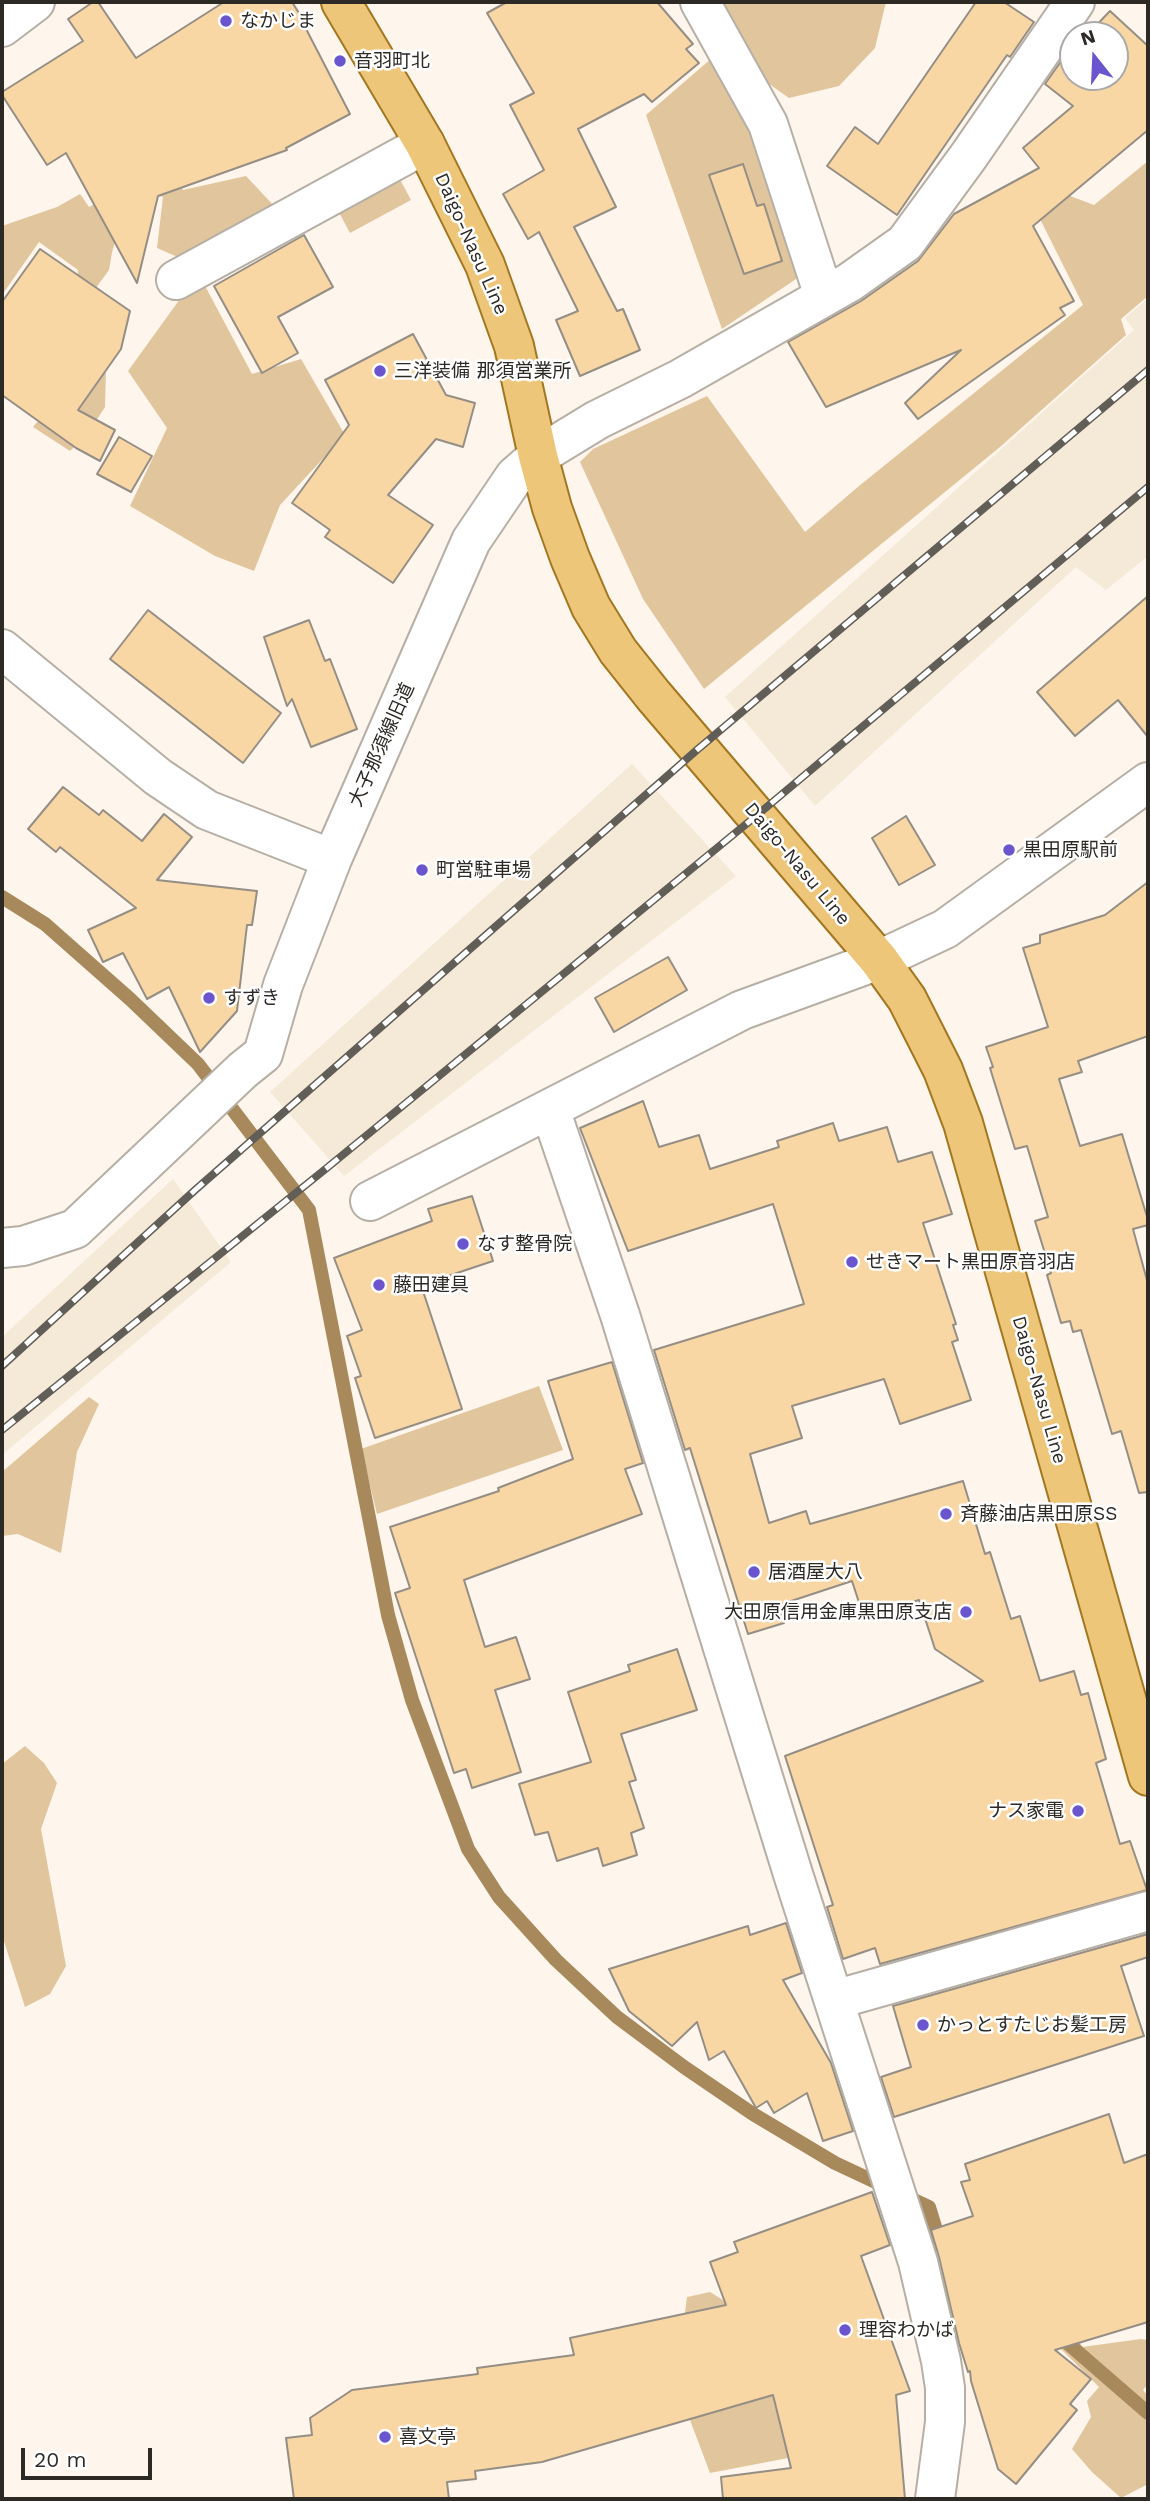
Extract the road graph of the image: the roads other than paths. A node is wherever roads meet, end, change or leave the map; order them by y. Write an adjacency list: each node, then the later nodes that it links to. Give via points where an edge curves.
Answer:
1 (35, 2): 5 (street)
2 (341, 2): 6 (main road, Daigo-Nasu Line)
3 (700, 2): 8 (street, via 768,124)
4 (1075, 2): 8 (street, 大子那須線旧道, via 905,243)
5 (2, 27)
6 (425, 144): 7 (street); 9 (main road, Daigo-Nasu Line, via 501,304)
7 (176, 280)
8 (824, 296): 9 (street, 大子那須線旧道)
9 (538, 456): 12 (street, 大子那須線旧道, via 515,476 471,541); 13 (main road, Daigo-Nasu Line, via 570,558 591,607 618,651)
10 (2, 649): 12 (street, via 158,777 207,810)
11 (1148, 782): 13 (street, via 945,929)
12 (332, 859): 16 (street, 大子那須線旧道, via 253,1062 75,1229)
13 (879, 960): 14 (street, via 742,1010); 17 (main road, Daigo-Nasu Line, via 907,999 963,1122)
14 (550, 1109): 15 (street); 19 (street, via 620,1315)
15 (370, 1202)
16 (2, 1248)
17 (1148, 1776)
18 (1148, 1911): 19 (street)
19 (834, 2000): 20 (street, via 918,2262 941,2361 945,2422)
20 (935, 2499)

